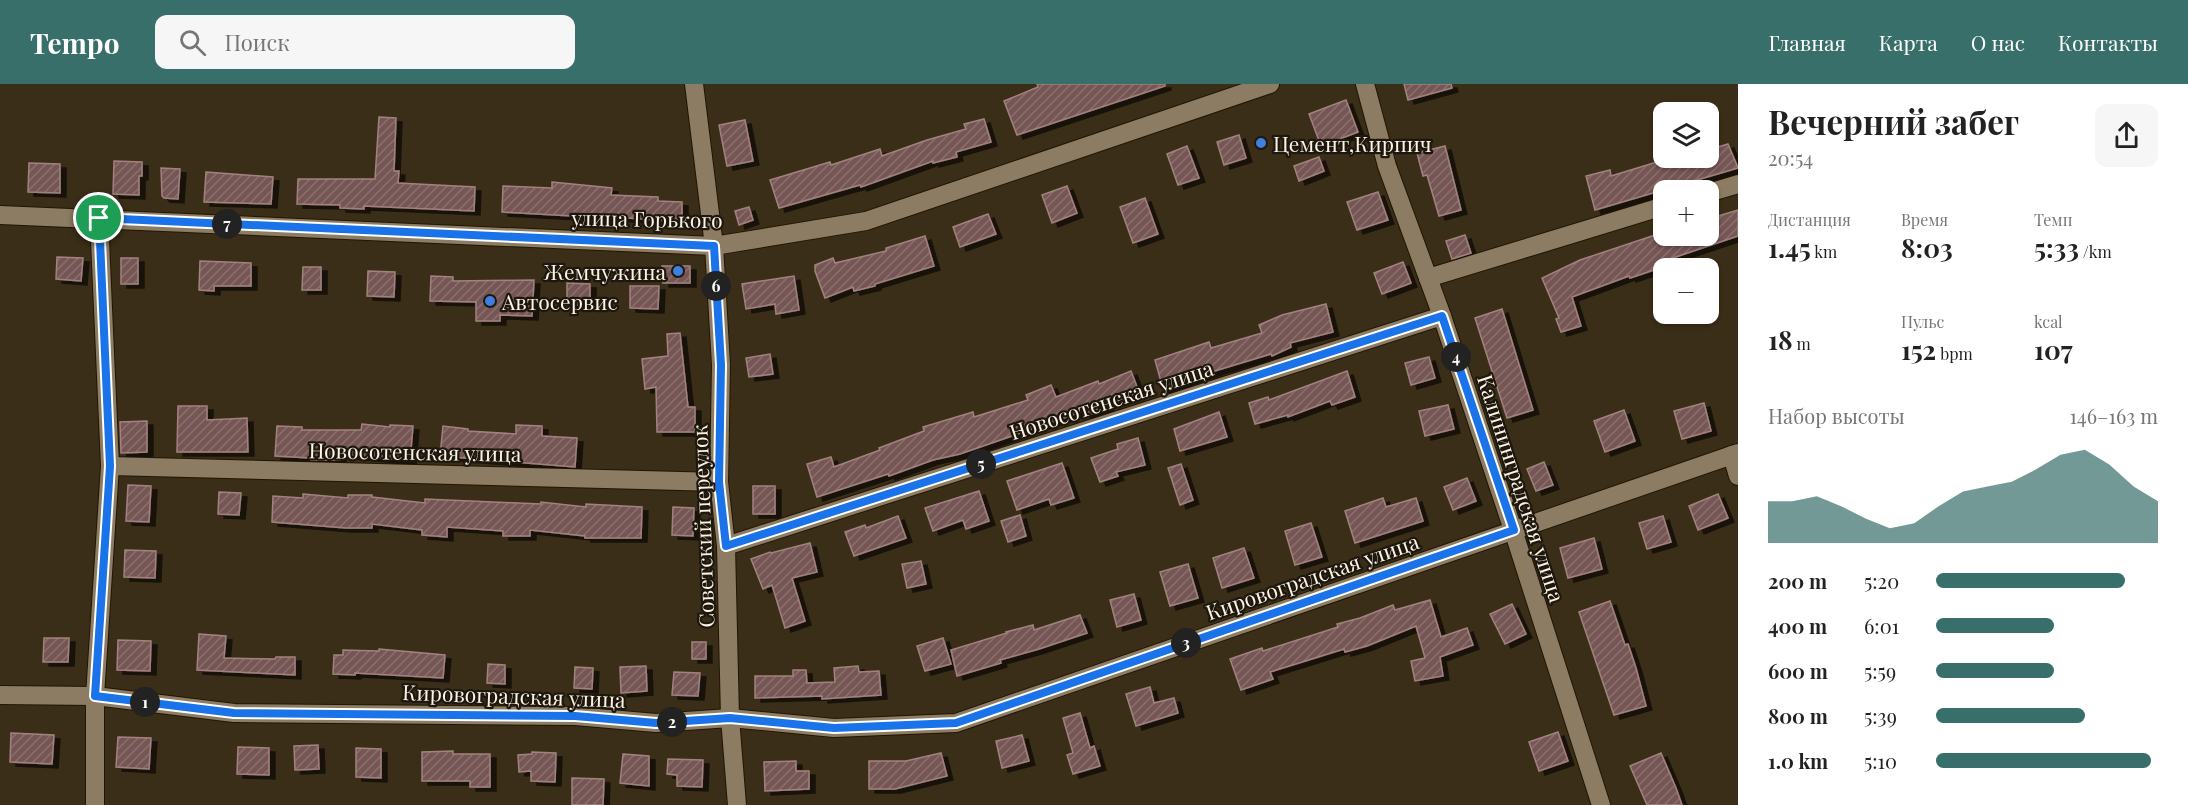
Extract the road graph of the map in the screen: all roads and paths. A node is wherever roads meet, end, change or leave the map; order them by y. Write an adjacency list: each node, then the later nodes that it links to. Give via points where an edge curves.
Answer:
1 (694, 84): 9 (street, Советский переулок)
2 (1270, 84): 9 (street, улица Горького, via 866,221)
3 (1365, 84): 10 (street, Калининградская улица, via 1387,166)
4 (1738, 184): 5 (street)
5 (1719, 190)
6 (1653, 209): 10 (street)
7 (0, 215): 8 (street, улица Горького)
8 (99, 218): 9 (street, улица Горького); 13 (street)
9 (714, 246): 15 (street, Советский переулок, via 721,365)
10 (1428, 278): 11 (street, Калининградская улица)
11 (1442, 316): 16 (street, Калининградская улица); 17 (street, Новосотенская улица)
12 (1735, 454): 14 (street); 16 (street, Кировоградская улица)
13 (110, 466): 15 (street, Новосотенская улица); 19 (street)
14 (1738, 476)
15 (719, 482): 17 (street, Советский переулок)
16 (1514, 530): 20 (street, Кировоградская улица, via 956,723 834,728); 23 (street, Калининградская улица)
17 (726, 546): 20 (street, Советский переулок)
18 (0, 695): 19 (street, Кировоградская улица)
19 (95, 696): 20 (street, Кировоградская улица, via 234,713 575,716 656,723); 21 (street)
20 (730, 718): 22 (street, Советский переулок)
21 (95, 805)
22 (738, 805)
23 (1601, 805)

